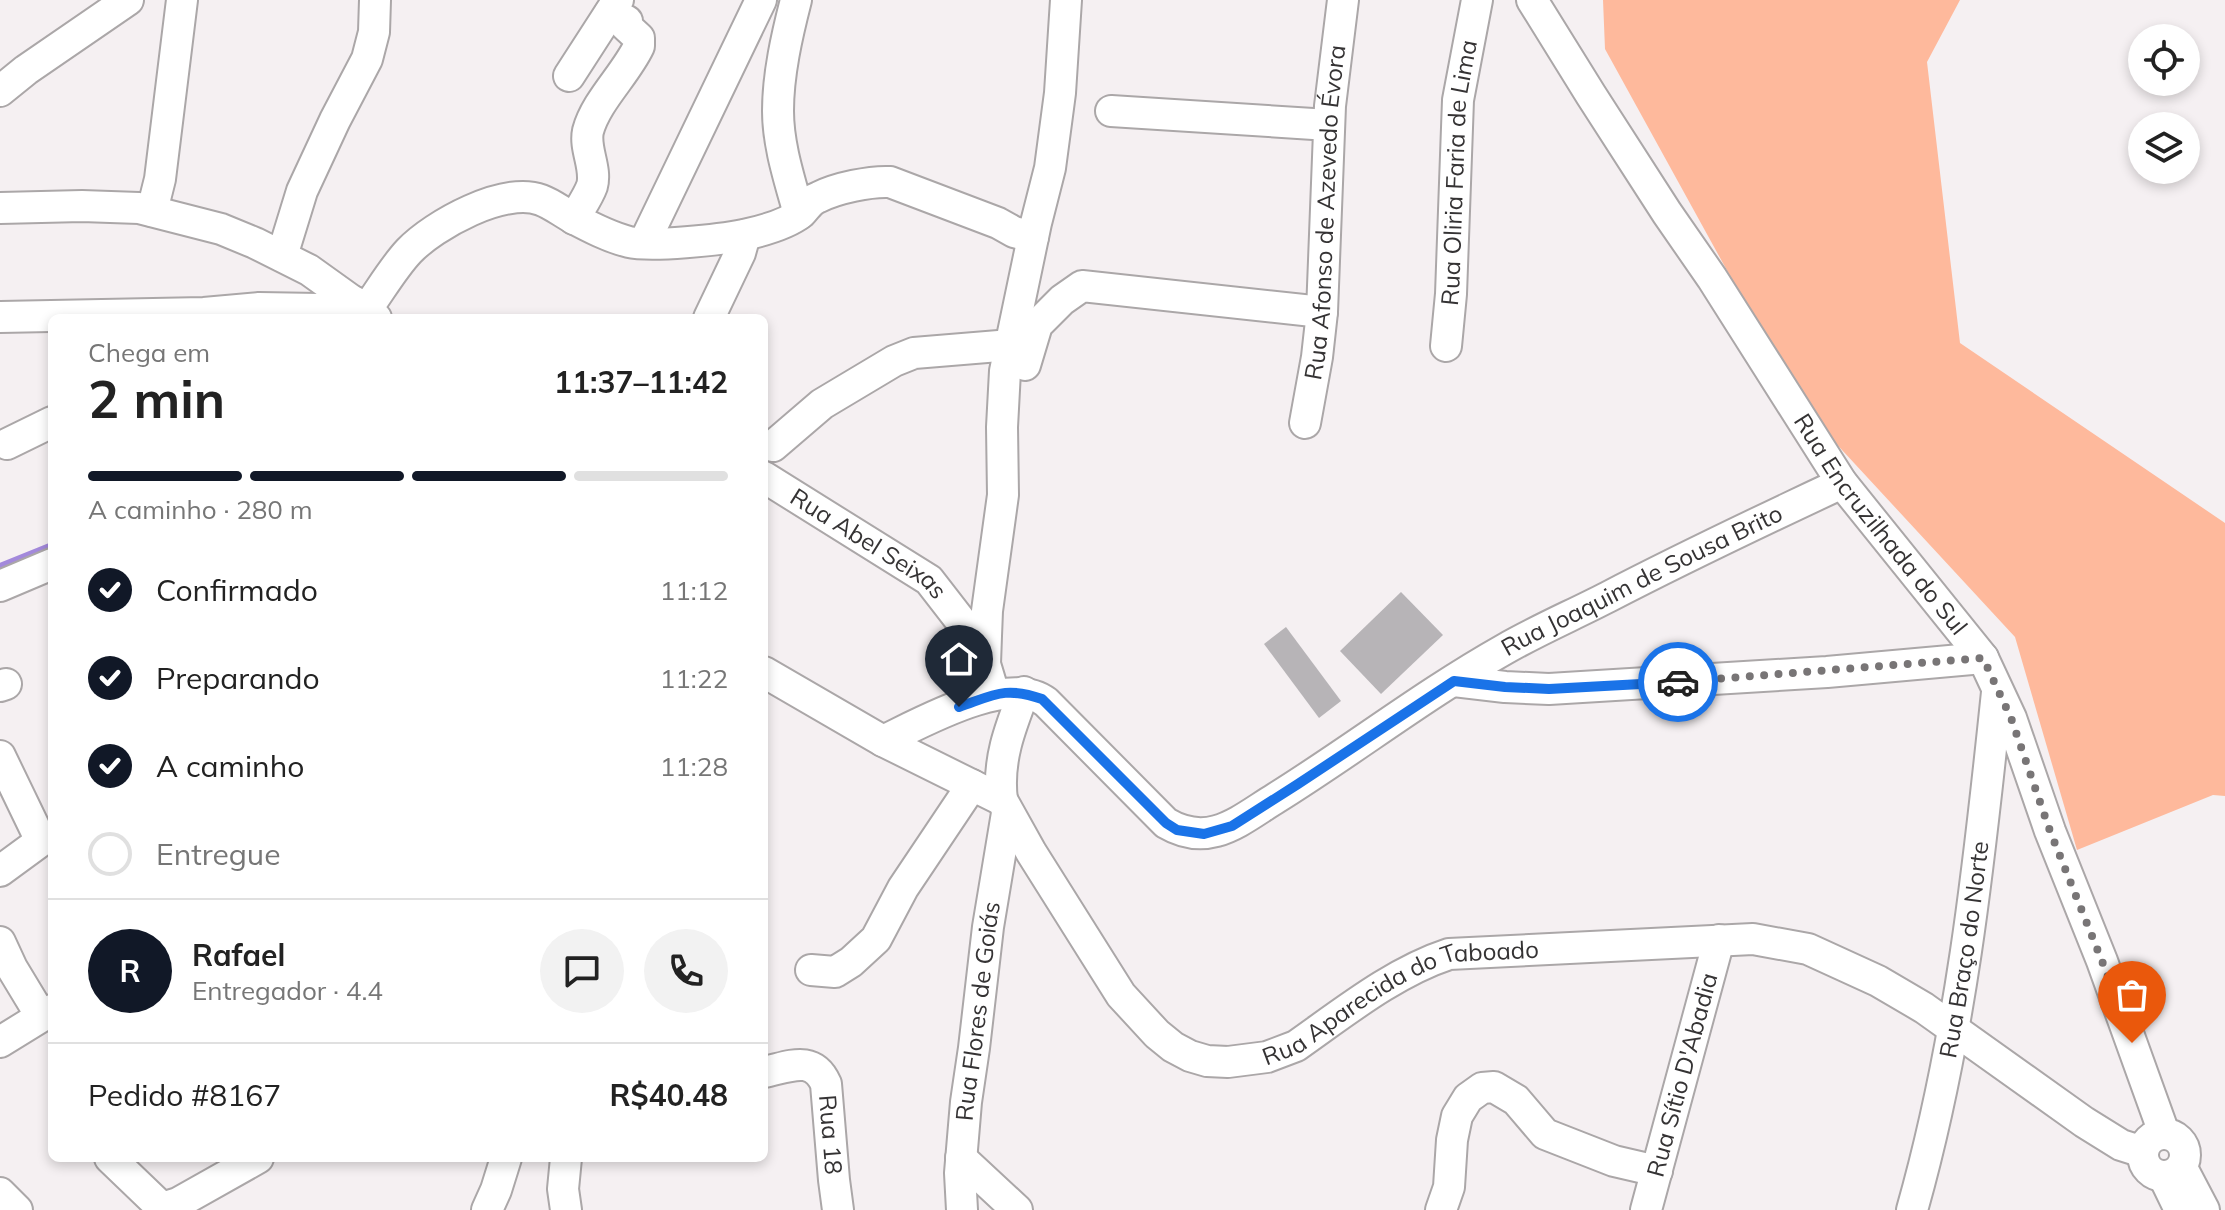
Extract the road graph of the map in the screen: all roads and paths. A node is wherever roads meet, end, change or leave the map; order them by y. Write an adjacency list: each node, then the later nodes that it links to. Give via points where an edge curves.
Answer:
1 (128, 0): 12 (street)
2 (182, 0): 16 (street)
3 (375, 0): 22 (street, via 367,59 302,191)
4 (761, 0): 21 (street)
5 (796, 0): 17 (street, via 778,112)
6 (1066, 0): 20 (street, via 1054,148)
7 (1343, 0): 14 (street, Rua Afonso de Azevedo Évora)
8 (1477, 0): 30 (street, Rua Oliria Faria de Lima, via 1458,100)
9 (1532, 0): 37 (street, Rua Encruzilhada do Sul)
10 (614, 7): 11 (street); 18 (street, via 639,38 639,46 588,131 593,184)
11 (569, 76)
12 (0, 91)
13 (1111, 111): 14 (street)
14 (1329, 125): 24 (street, Rua Afonso de Azevedo Évora)
15 (2, 209): 16 (street, via 115,206)
16 (152, 211): 22 (street, via 221,229)
17 (799, 214): 19 (street); 20 (street, via 826,194 890,182)
18 (574, 219): 21 (street, via 615,238); 23 (street, via 539,199 524,197 462,214 407,253)
19 (745, 235): 21 (street); 26 (street)
20 (1033, 237): 29 (street)
21 (644, 243)
22 (282, 256): 23 (street)
23 (366, 310): 25 (street, via 259,308)
24 (1322, 312): 31 (street, Rua Afonso de Azevedo Évora); 33 (street, via 1082,286 1037,325 1019,411)
25 (199, 314)
26 (711, 314)
27 (48, 316): 28 (street)
28 (0, 317)
29 (1011, 345): 33 (street); 35 (street, via 914,353 894,361 822,404)
30 (1446, 346)
31 (1305, 423)
32 (48, 424): 34 (street)
33 (1002, 427): 41 (street, via 1003,495)
34 (7, 444)
35 (773, 446)
36 (768, 479): 41 (street, Rua Abel Seixas, via 929,580)
37 (1842, 483): 40 (street, Rua Encruzilhada do Sul); 43 (street, Rua Joaquim de Sousa Brito, via 1652,574)
38 (48, 566): 39 (street)
39 (0, 586)
40 (1983, 658): 43 (street, via 1549,689); 44 (street, Rua Encruzilhada do Sul)
41 (985, 664): 45 (street)
42 (768, 674): 46 (street)
43 (1454, 681): 45 (street, Rua Joaquim de Sousa Brito, via 1232,826 1204,834 1166,823 1046,702)
44 (1997, 686): 55 (street, Rua Braço do Norte); 58 (street, Rua Encruzilhada do Sul, via 2102,961)
45 (1009, 693): 46 (street); 49 (street, Rua Flores de Goiás, via 1011,725 1000,774)
46 (883, 741): 48 (street)
47 (0, 756): 50 (street, via 41,841)
48 (972, 785): 49 (street); 53 (street, via 903,888 876,939 835,972)
49 (1004, 807): 51 (street, Rua Aparecida do Taboado, via 1121,995 1173,1047 1207,1061 1250,1061 1296,1046 1400,976 1449,954); 59 (street, Rua Flores de Goiás)
50 (0, 871)
51 (1719, 940): 55 (street, Rua Aparecida do Taboado, via 1753,939 1808,949 1878,981); 64 (street, Rua Sítio D'Abadia)
52 (3, 956): 54 (street)
53 (811, 970)
54 (46, 1013): 56 (street)
55 (1954, 1029): 58 (street, Rua Aparecida do Taboado, via 2121,1145); 75 (street, Rua Braço do Norte)
56 (0, 1042)
57 (768, 1071): 67 (street, Rua 18, via 809,1065 822,1074)
58 (2153, 1143): 65 (street, Rua Encruzilhada do Sul, via 2172,1135 2184,1147 2186,1155)
59 (961, 1158): 71 (street, Rua Flores de Goiás); 72 (street)
60 (114, 1162): 61 (street, via 165,1207)
61 (251, 1162)
62 (505, 1162): 69 (street)
63 (566, 1162): 70 (street)
64 (1657, 1171): 73 (street, via 1545,1134 1516,1100 1494,1087 1482,1088 1457,1116 1449,1187); 74 (street, Rua Sítio D'Abadia)
65 (2173, 1172): 76 (street); 77 (street)
66 (0, 1193): 68 (street)
67 (836, 1209)
68 (17, 1210)
69 (487, 1210)
70 (566, 1210)
71 (962, 1210)
72 (1017, 1210)
73 (1441, 1210)
74 (1646, 1210)
75 (1912, 1210)
76 (2180, 1210)
77 (2204, 1210)

